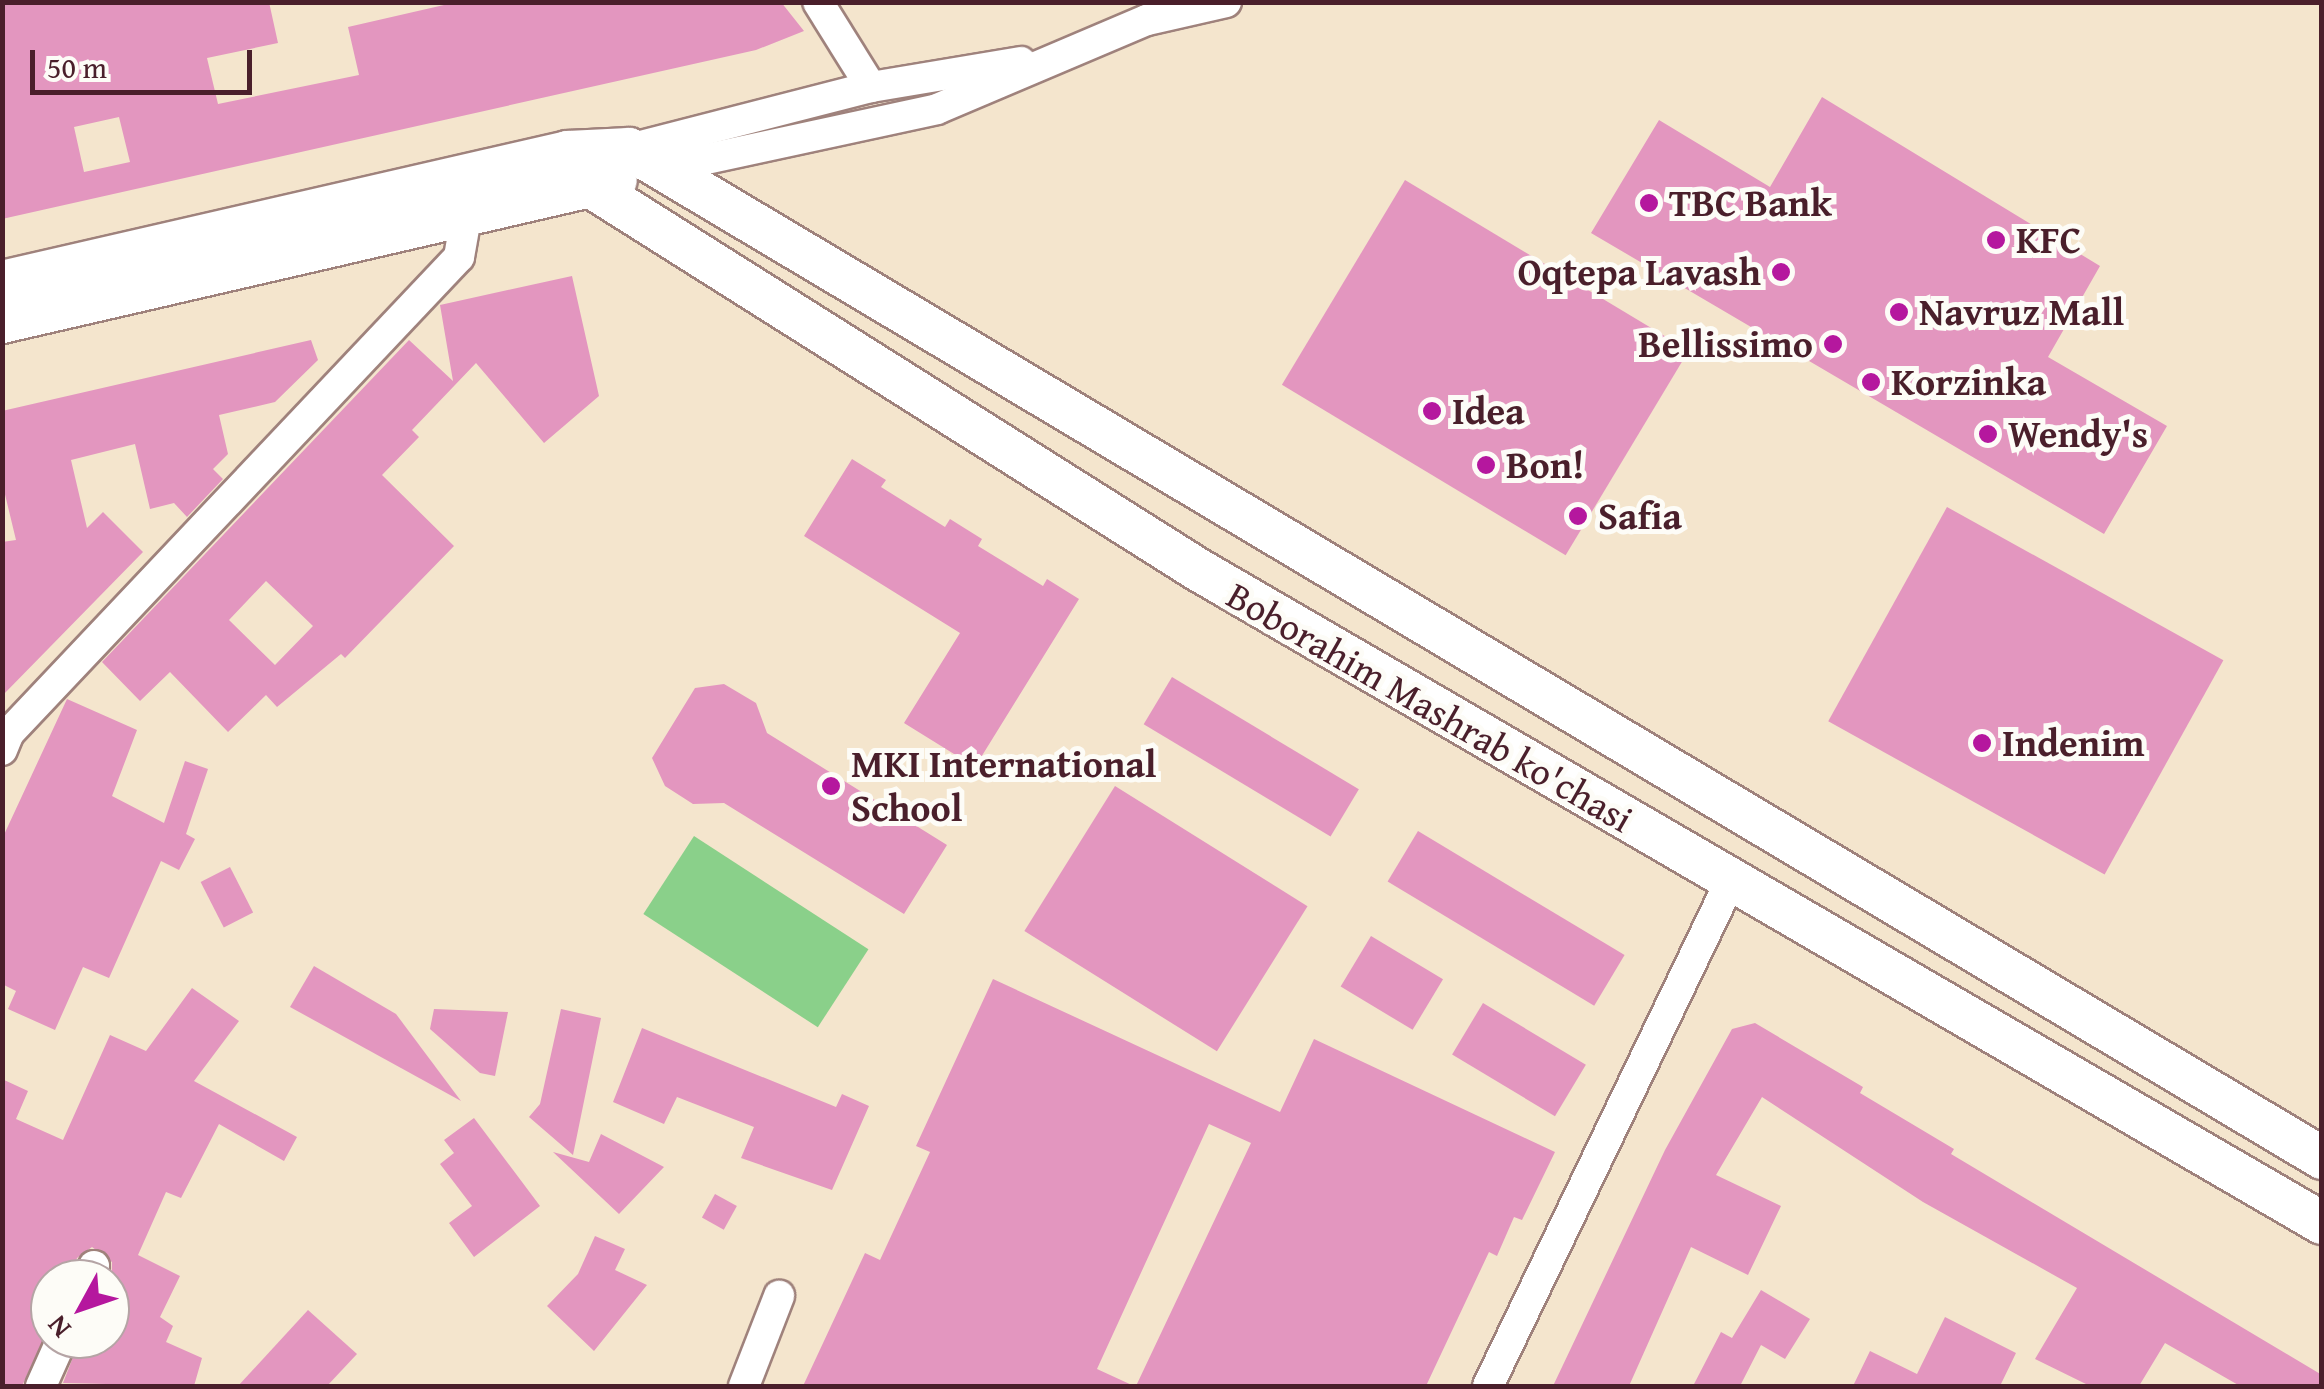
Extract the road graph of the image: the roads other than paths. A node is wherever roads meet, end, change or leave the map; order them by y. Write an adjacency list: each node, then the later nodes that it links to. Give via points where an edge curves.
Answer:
1 (818, 2): 5 (street)
2 (1226, 2): 3 (street)
3 (1146, 11): 4 (street)
4 (1039, 61): 5 (street, via 981,64); 6 (street, via 937,109)
5 (871, 87): 6 (street)
6 (647, 158): 7 (main road); 13 (main road, Boborahim Mashrab ko'chasi)
7 (578, 169): 8 (main road); 9 (main road); 12 (main road, Boborahim Mashrab ko'chasi, via 1197,569)
8 (466, 219): 10 (main road); 11 (street, via 460,257)
9 (2, 282)
10 (2, 322)
11 (5, 739)
12 (1730, 882): 14 (main road, Boborahim Mashrab ko'chasi); 21 (street)
13 (1971, 952): 14 (main road); 15 (main road, Boborahim Mashrab ko'chasi)
14 (1942, 1004): 16 (main road, Boborahim Mashrab ko'chasi)
15 (2322, 1158)
16 (2322, 1223)
17 (778, 1296): 20 (street)
18 (53, 1359): 19 (street)
19 (41, 1386)
20 (744, 1386)
21 (1488, 1386)

